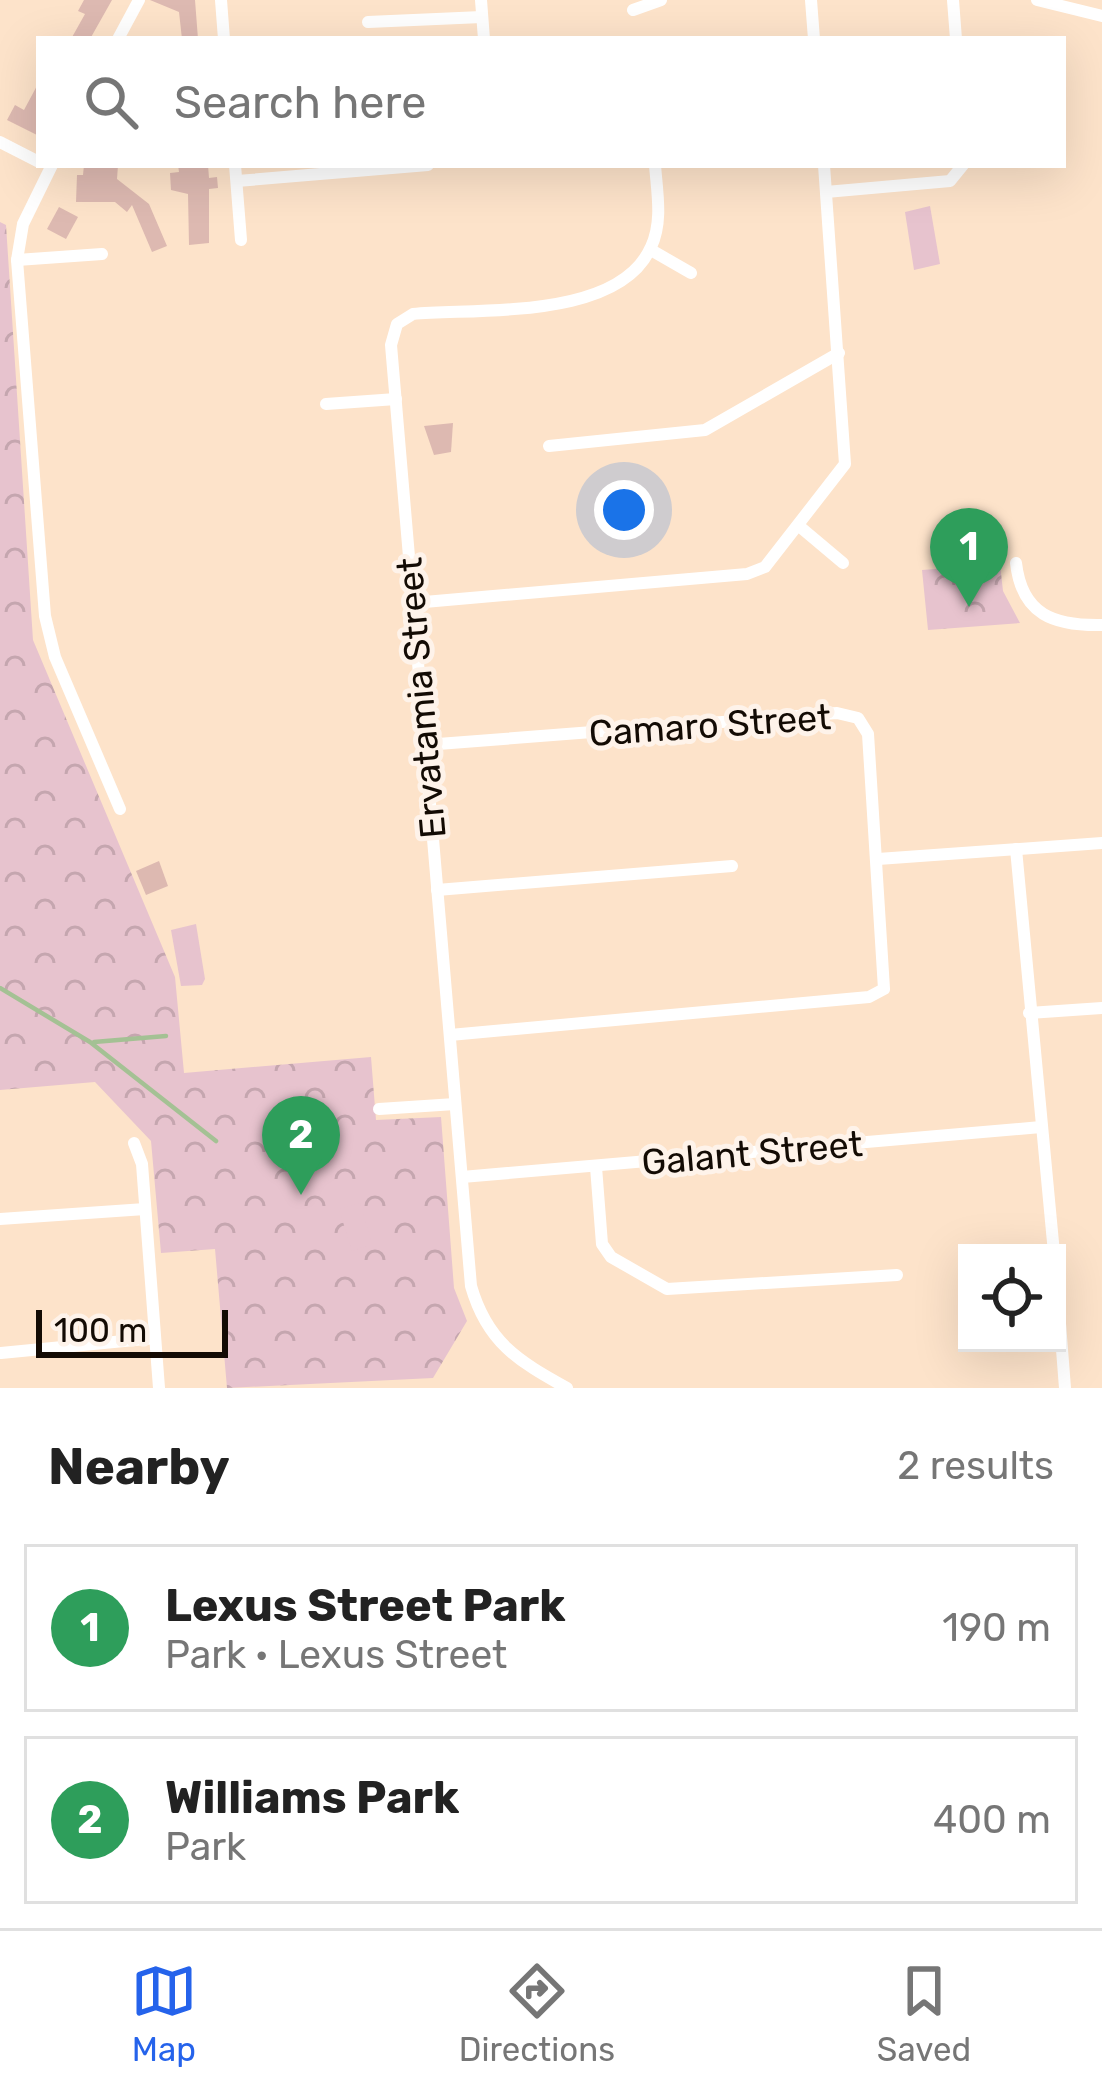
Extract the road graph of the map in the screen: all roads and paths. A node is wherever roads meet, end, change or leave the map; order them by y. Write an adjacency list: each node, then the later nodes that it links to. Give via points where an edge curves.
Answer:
1 (139, 0): 12 (street)
2 (221, 0): 13 (street)
3 (481, 0): 10 (street)
4 (661, 0): 8 (street)
5 (811, 0): 15 (street)
6 (953, 0): 16 (street)
7 (1036, 0): 9 (street)
8 (633, 10)
9 (1098, 13)
10 (482, 17): 11 (street); 14 (street)
11 (368, 22)
12 (120, 36)
13 (224, 36)
14 (484, 36)
15 (814, 36)
16 (956, 36)
17 (0, 142): 18 (street)
18 (36, 160)
19 (45, 168): 30 (street)
20 (236, 168): 25 (street)
21 (394, 168): 25 (street)
22 (655, 168): 28 (street)
23 (824, 168): 26 (street)
24 (963, 169): 26 (street, via 950,181)
25 (237, 182): 27 (street)
26 (826, 193): 32 (street)
27 (241, 240)
28 (651, 250): 31 (street); 33 (street, Ervatamia Street, via 612,289 584,300 413,314 397,324 392,344)
29 (102, 254): 30 (street)
30 (17, 260): 44 (street, via 45,616)
31 (691, 273)
32 (839, 353): 35 (street, via 704,430); 36 (street, via 845,464)
33 (396, 399): 34 (street); 39 (street, Ervatamia Street)
34 (326, 404)
35 (549, 446)
36 (799, 526): 38 (street); 39 (street, via 765,567 747,574)
37 (1016, 562): 40 (street, via 1029,603)
38 (843, 563)
39 (413, 603): 43 (street, Ervatamia Street)
40 (1045, 619): 41 (street); 42 (street)
41 (1102, 625)
42 (1037, 635)
43 (425, 745): 47 (street, Camaro Street, via 837,713 858,718 868,734); 49 (street, Ervatamia Street)
44 (120, 809)
45 (1102, 842): 46 (street)
46 (1016, 849): 47 (street); 51 (street)
47 (878, 859): 52 (street, Camaro Street, via 886,976 884,989 869,997)
48 (732, 866): 49 (street)
49 (437, 890): 52 (street, Ervatamia Street)
50 (1102, 1007): 51 (street)
51 (1029, 1013): 55 (street)
52 (450, 1035): 53 (street, Ervatamia Street)
53 (455, 1104): 54 (street); 58 (street, Ervatamia Street)
54 (379, 1109)
55 (1041, 1126): 57 (street, Galant Street); 61 (street)
56 (134, 1143): 59 (street)
57 (596, 1167): 58 (street, Galant Street); 62 (street, via 602,1244 668,1289)
58 (462, 1178): 66 (street, Ervatamia Street, via 479,1313 513,1358)
59 (145, 1209): 60 (street); 63 (street)
60 (0, 1219)
61 (1053, 1244)
62 (897, 1275)
63 (154, 1338): 65 (street); 67 (street)
64 (1062, 1352): 68 (street)
65 (1, 1353)
66 (556, 1386)
67 (159, 1388)
68 (1065, 1388)

